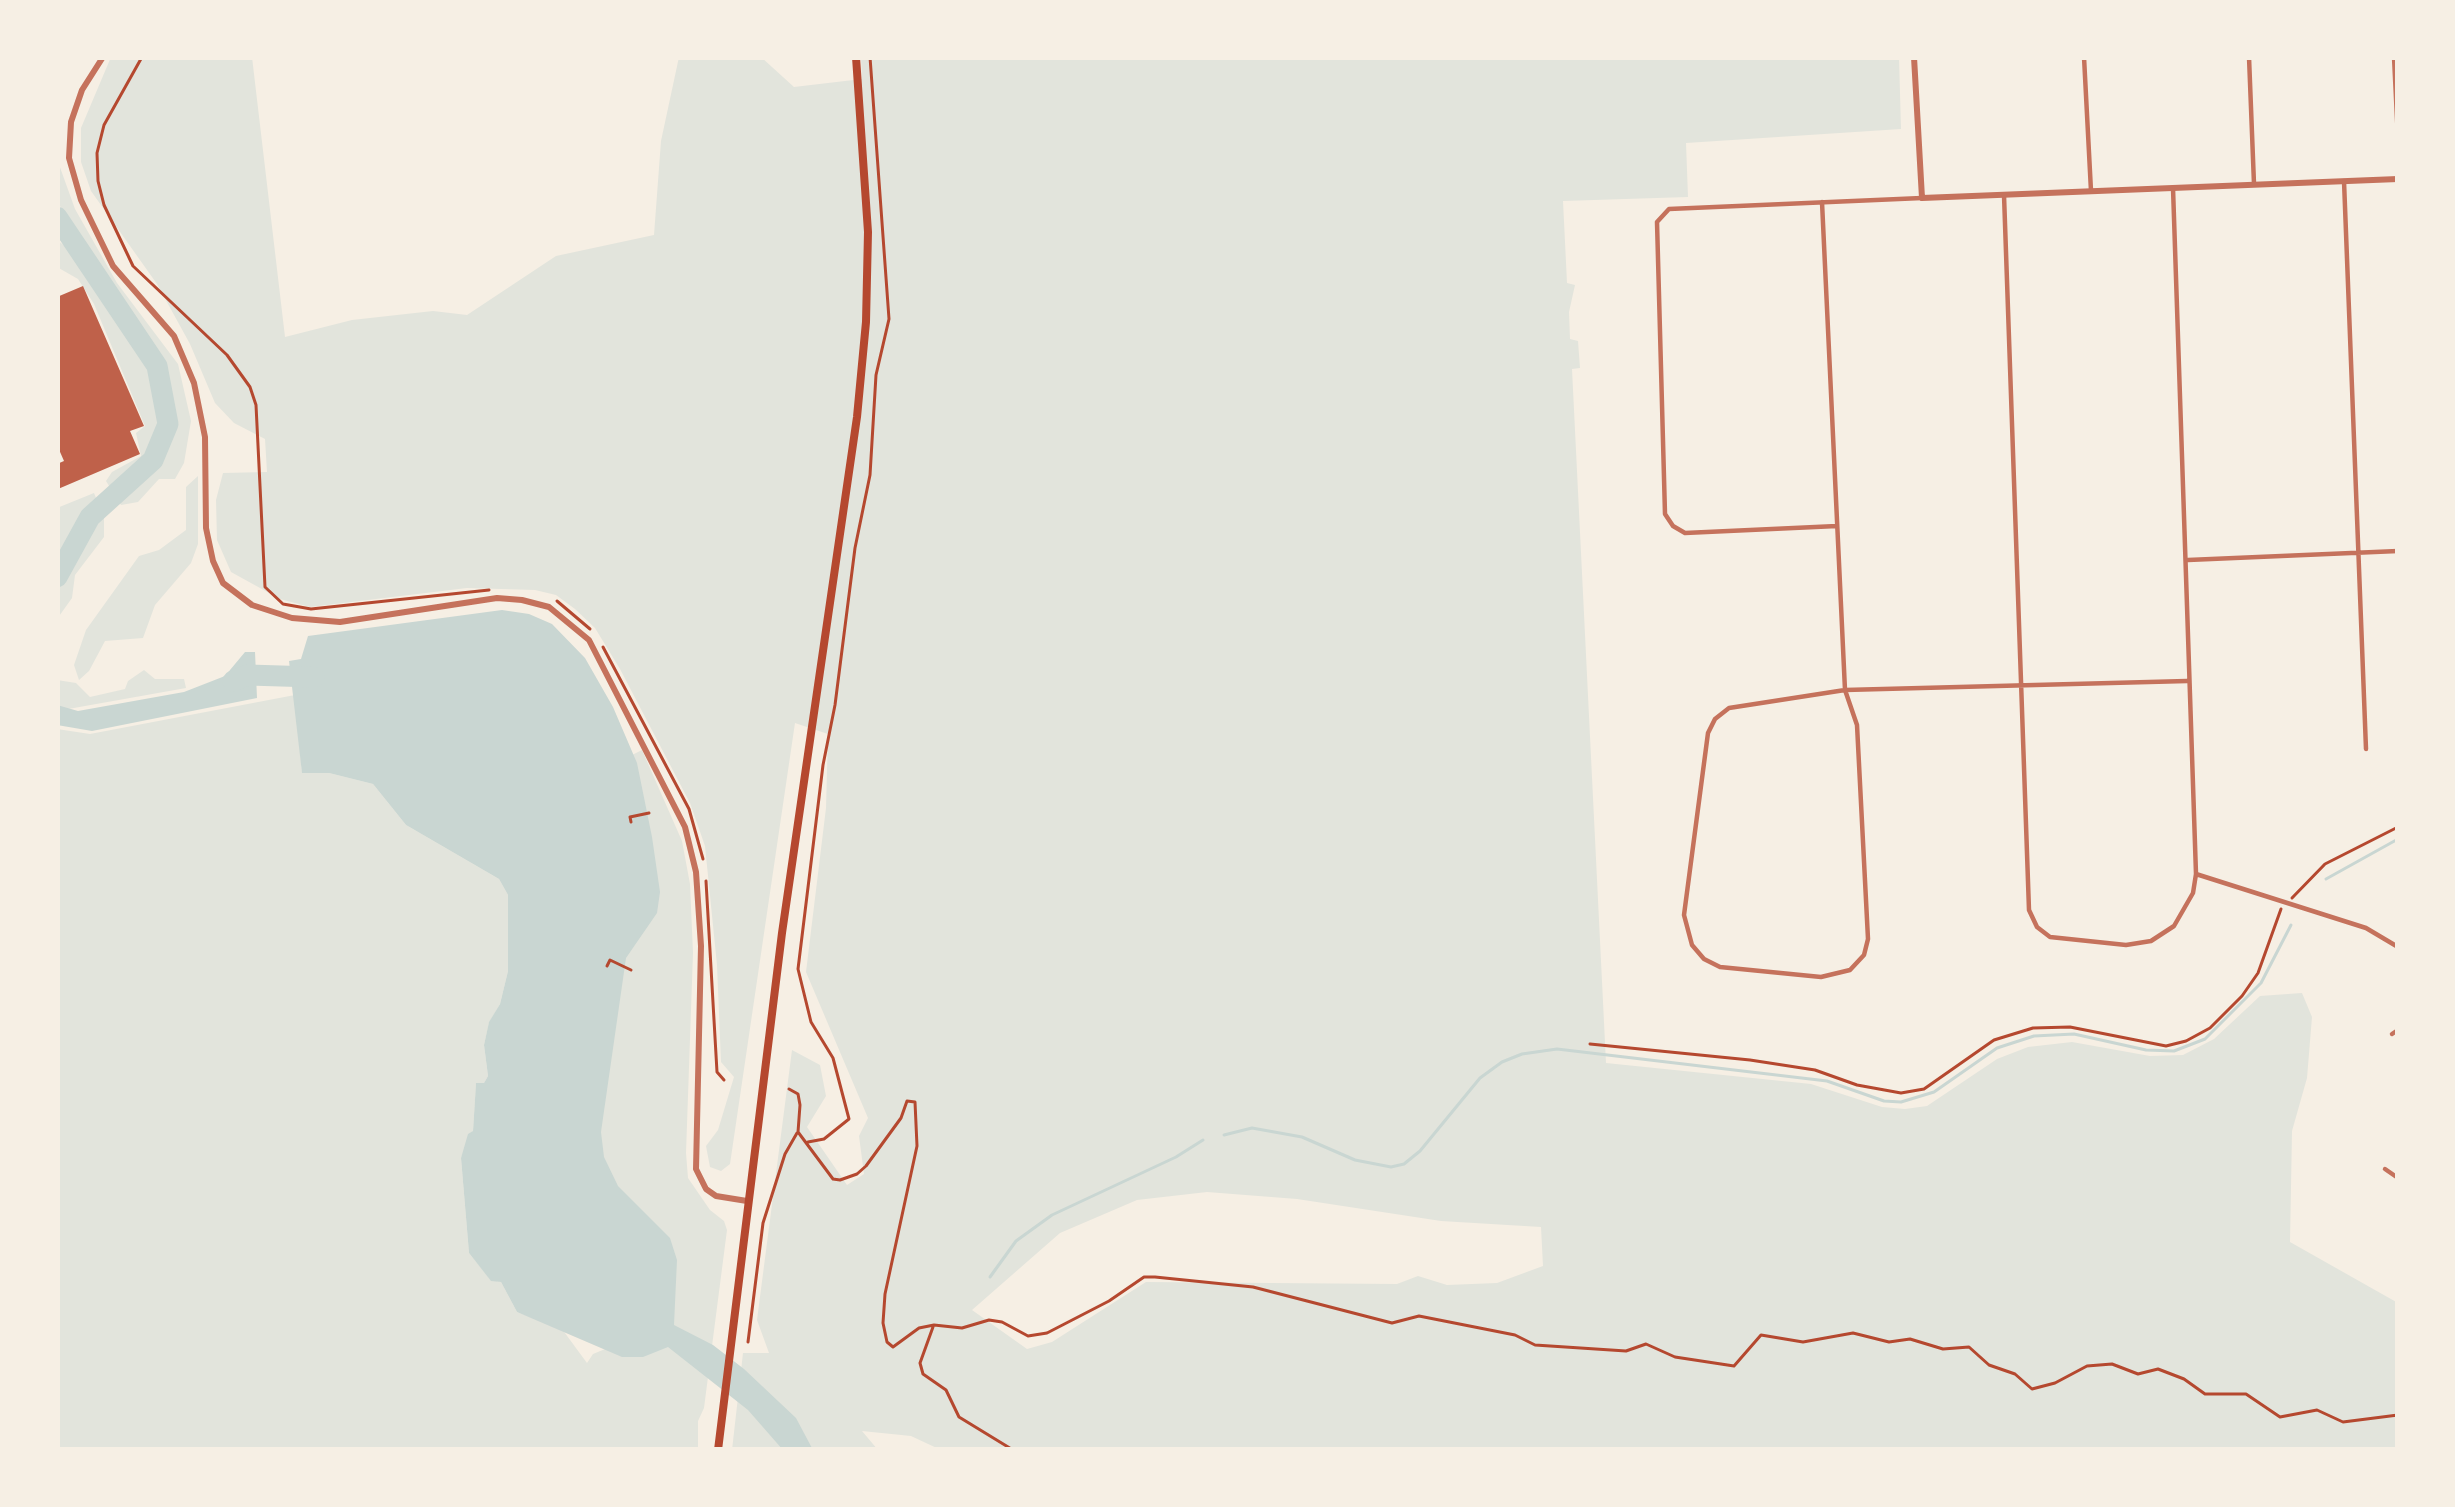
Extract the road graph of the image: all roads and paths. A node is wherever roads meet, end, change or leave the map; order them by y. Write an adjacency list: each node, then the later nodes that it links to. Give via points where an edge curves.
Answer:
1 (103, 57): 44 (street, via 70,122 69,158 113,266 174,336 194,383 205,437 206,528 223,583 252,605 340,622 522,600 549,608 589,640 685,827 701,946 697,1169 716,1196)
2 (142, 57): 22 (path, via 104,125 98,181 133,266 250,387 265,587 283,604 311,609)
3 (856, 57): 44 (main road, via 868,232 860,393)
4 (870, 57): 41 (path, via 889,319 798,969 849,1119)
5 (1914, 57): 16 (street)
6 (2084, 57): 14 (street)
7 (2249, 57): 12 (street)
8 (2394, 57): 9 (street)
9 (2398, 139)
10 (2398, 178): 11 (street)
11 (2344, 181): 12 (street); 20 (street)
12 (2254, 184): 13 (street)
13 (2173, 188): 14 (street); 21 (street)
14 (2091, 191): 15 (street)
15 (2003, 195): 16 (street); 25 (street)
16 (1922, 198): 17 (street)
17 (1822, 202): 18 (street); 18 (street, via 1661,213 1666,514 1685,533)
18 (1839, 526): 26 (street)
19 (2398, 551): 20 (street)
20 (2359, 553): 21 (street); 27 (street)
21 (2186, 560): 24 (street)
22 (493, 590)
23 (542, 595): 38 (path, via 564,604 608,653 689,809 707,884 717,1072)
24 (2187, 681): 25 (street); 31 (street)
25 (2021, 685): 26 (street); 31 (street, via 2036,927 2050,937 2151,941 2174,926)
26 (1846, 691): 26 (street, via 1857,725 1864,955 1850,970 1821,976 1720,967 1692,945 1684,915 1708,734 1729,708)
27 (2366, 749)
28 (649, 813): 29 (path)
29 (630, 817)
30 (2398, 827): 32 (path, via 2325,864)
31 (2196, 874): 34 (street, via 2366,928)
32 (2296, 894)
33 (2281, 910): 37 (path, via 2242,996 2210,1028 2166,1046 2033,1028 1994,1040 1924,1089 1901,1093 1815,1070)
34 (2398, 947)
35 (610, 960): 36 (path)
36 (631, 970)
37 (1589, 1044)
38 (724, 1080)
39 (789, 1089): 40 (path, via 798,1094)
40 (798, 1132): 41 (path); 46 (path, via 763,1222)
41 (806, 1143): 45 (path, via 833,1179 849,1178 878,1150 907,1101 915,1102 917,1146 885,1294 886,1342 893,1347)
42 (2385, 1169): 43 (street)
43 (2398, 1178)
44 (747, 1201): 48 (main road)
45 (934, 1324): 47 (path, via 962,1328 988,1320 1028,1336 1047,1333 1155,1277 1252,1287 1393,1323 1419,1316 1534,1346 1626,1351 1646,1344 1734,1366 1761,1335 1803,1342 1853,1333 1969,1347 2032,1389 2112,1364 2138,1374 2158,1369 2205,1394 2246,1394 2280,1417 2317,1410 2343,1422); 49 (path, via 923,1373 946,1390 959,1418)
46 (748, 1342)
47 (2398, 1415)
48 (718, 1450)
49 (1013, 1450)

